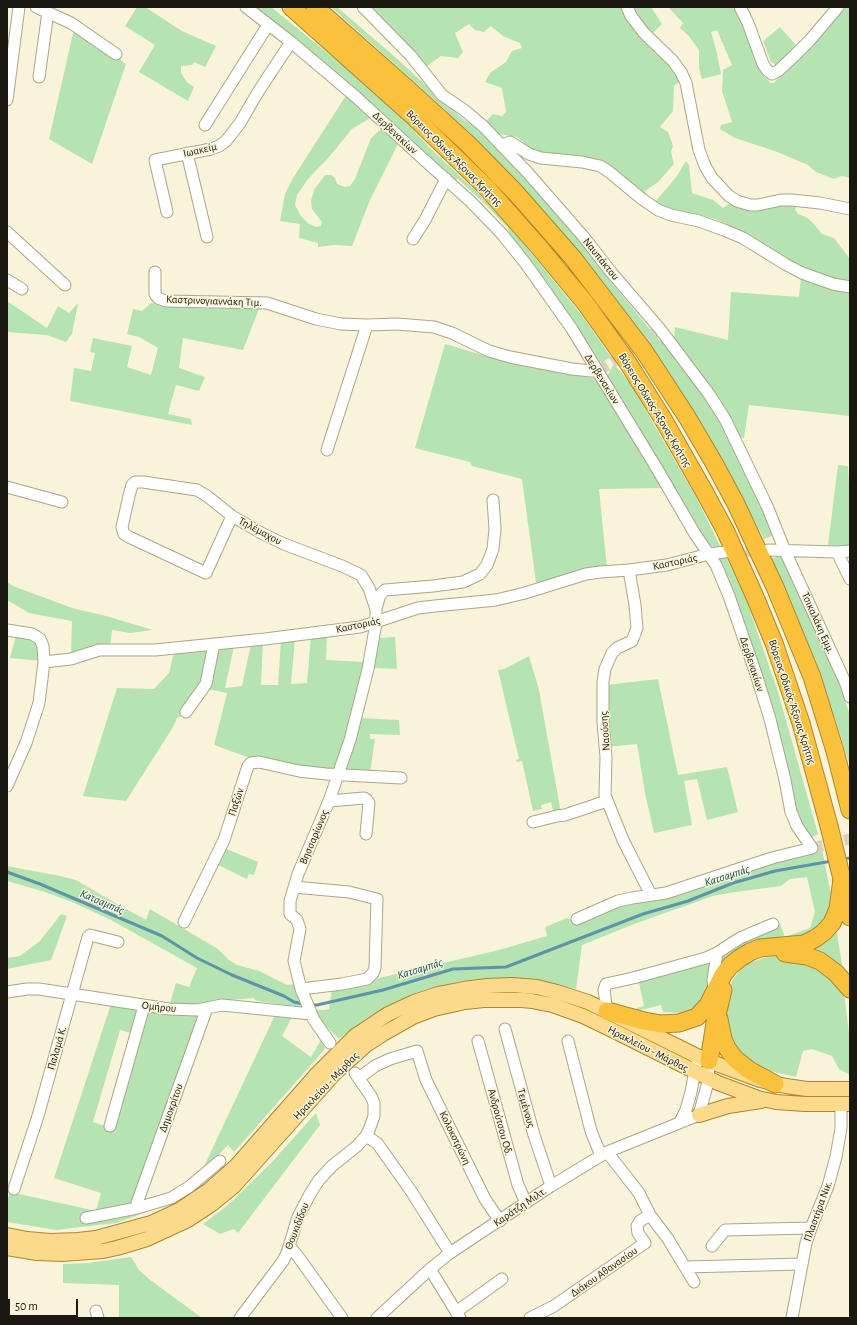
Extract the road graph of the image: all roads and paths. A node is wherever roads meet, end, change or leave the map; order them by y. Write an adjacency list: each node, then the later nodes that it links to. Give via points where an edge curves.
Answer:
1 (19, 7): 15 (street)
2 (36, 7): 10 (street)
3 (246, 7): 11 (street, Δερβενακίων)
4 (291, 7): 60 (highway, Βόρειος Οδικός Άξονας Κρήτης, bridge, via 414,117 486,187 540,247 586,304 663,419 725,530 774,643 801,722)
5 (316, 7): 57 (highway, Βόρειος Οδικός Άξονας Κρήτης, via 468,144 516,193 581,268 644,351 714,463 775,587 812,677 835,750)
6 (363, 7): 17 (street, Ναυπάκτου, via 411,56 442,95 475,119)
7 (627, 7): 20 (street, via 644,33 681,72 686,83 699,150 705,166 716,183 729,196 750,205 792,200)
8 (838, 7): 9 (street, via 810,40 775,73 770,73 763,64)
9 (743, 8)
10 (48, 12): 13 (street, via 71,23); 14 (street)
11 (268, 25): 12 (street, Δερβενακίων); 16 (street)
12 (291, 42): 18 (street, Ιωακείμ, via 226,141 211,149); 19 (street, Δερβενακίων)
13 (116, 54)
14 (39, 77)
15 (7, 100)
16 (205, 125)
17 (502, 146): 28 (street, via 510,142 541,158 600,166 658,210 724,230 743,238 802,273); 38 (street, Ναυπάκτου, via 583,236 660,329 708,394 725,419 768,506)
18 (187, 153): 21 (street, Ιωακείμ, via 155,160); 23 (street)
19 (446, 179): 24 (street); 31 (street, Δερβενακίων, via 484,214 512,246 572,329)
20 (850, 209)
21 (167, 212)
22 (7, 232): 27 (street)
23 (207, 237)
24 (413, 239)
25 (155, 272): 30 (street, Καστρινογιαννάκη Τιμ., via 155,294 162,300 267,303 316,319)
26 (7, 280): 29 (street)
27 (65, 285)
28 (850, 287)
29 (22, 289)
30 (367, 325): 31 (street, Καστρινογιαννάκη Τιμ., via 434,327 489,351 510,357 572,369); 32 (street)
31 (598, 371): 42 (street, Δερβενακίων)
32 (327, 450)
33 (7, 486): 35 (street)
34 (493, 500): 45 (street, Τηλέμαχου, via 493,549 487,565 480,574 463,582 385,590 380,595)
35 (62, 502)
36 (232, 516): 36 (street, Τηλέμαχου, via 197,490 137,482 130,490 122,527 124,534 206,573); 45 (street, Τηλέμαχου, via 273,539 357,573 366,582)
37 (768, 550): 38 (street)
38 (785, 550): 41 (street); 50 (street, Τσικαλάκη Εμμ.)
39 (850, 551): 41 (street)
40 (725, 552): 42 (street, Καστοριάς)
41 (838, 552): 44 (street)
42 (709, 554): 43 (street, Καστοριάς, via 668,566); 62 (street, Δερβενακίων, via 719,571 756,674 770,719 792,816 812,848 772,858 674,891)
43 (629, 570): 46 (street, Καστοριάς, via 586,574 496,600 418,608); 56 (street, Ναούσης, via 636,628 632,641 612,653 603,682)
44 (850, 579)
45 (376, 609): 46 (street, Τηλέμαχου)
46 (376, 623): 48 (street, Καστοριάς, via 346,629); 52 (street, Βησσαρίωνος, via 366,679)
47 (7, 630): 49 (street, via 32,634 40,639)
48 (214, 644): 49 (street, Καστοριάς, via 151,651 99,650 71,659); 51 (street, via 206,684)
49 (44, 662): 54 (street, via 39,703 26,743)
50 (850, 697)
51 (186, 712)
52 (338, 775): 53 (street); 55 (street, Βησσαρίωνος); 65 (street, Παξών, via 307,772 259,762 249,765 224,840)
53 (401, 778)
54 (7, 786)
55 (329, 801): 59 (street, via 364,798 367,800 369,803); 61 (street, Βησσαρίωνος)
56 (607, 801): 58 (street, via 565,815); 62 (street, Ναούσης, via 623,840)
57 (850, 810)
58 (533, 822)
59 (366, 834)
60 (842, 879): 63 (highway, Βόρειος Οδικός Άξονας Κρήτης); 73 (highway, via 837,913 824,932 804,944 771,947 750,952 740,958 723,975)
61 (294, 887): 71 (street, Βησσαρίωνος, via 290,914 300,929 294,961); 71 (street, via 349,892 376,898 377,901 373,973 367,979)
62 (652, 895): 64 (street, via 618,901)
63 (850, 917)
64 (577, 919)
65 (184, 922)
66 (773, 924): 68 (street, via 740,938)
67 (118, 942): 72 (street, Παλαμά Κ., via 89,935)
68 (717, 954): 73 (street, via 713,980); 76 (street, via 606,984 604,990)
69 (850, 989): 73 (highway, via 836,973 813,958 794,953 764,954 751,958 738,967)
70 (7, 992): 72 (street, Ομήρου, via 33,988)
71 (302, 992): 77 (street, Βησσαρίωνος)
72 (72, 994): 74 (street, Ομήρου); 97 (street, Παλαμά Κ., via 38,1116)
73 (715, 999): 76 (highway, via 697,1017 683,1022 661,1024); 83 (highway); 86 (highway, via 721,1032 731,1054 744,1067)
74 (144, 1006): 75 (street, Ομήρου, via 183,1010); 92 (street)
75 (207, 1008): 77 (street, Ομήρου, via 222,1005); 99 (street, Δημοκρίτου)
76 (608, 1011): 83 (main road, Ηρακλείου - Μάρθας); 104 (main road, Ηρακλείου - Μάρθας, via 557,992 524,986 477,986 426,997 388,1014 355,1036 316,1075 236,1166 209,1190 179,1210 145,1225 96,1238 50,1241)
77 (310, 1012): 81 (street, Βησσαρίωνος)
78 (505, 1029): 96 (street, Τεμένους)
79 (478, 1041): 98 (street, Ανδρούτσου Οδ., via 514,1173)
80 (568, 1041): 94 (street, via 591,1131)
81 (330, 1043)
82 (417, 1051): 93 (street, Θουκιδίδου, via 379,1064 357,1075 375,1106 373,1120); 102 (street, Κολοκοτρώνη, via 426,1080 485,1199)
83 (703, 1058): 84 (street); 85 (street); 86 (main road, Ηρακλείου - Μάρθας)
84 (694, 1072): 85 (main road, Ηρακλείου - Μάρθας); 91 (street, via 686,1110); 107 (main road, Ηρακλείου - Μάρθας, via 583,1016 552,1005 532,1001 495,1000 446,1006 424,1012 403,1022 357,1053 234,1186 188,1220 147,1238 103,1251 62,1254)
85 (708, 1079): 88 (main road, Ηρακλείου - Μάρθας); 90 (street)
86 (775, 1084): 87 (main road, Ηρακλείου - Μάρθας, via 807,1089)
87 (850, 1089)
88 (766, 1100): 89 (main road); 90 (main road)
89 (846, 1105): 103 (street, Πλαστήρα Νικ., via 834,1165)
90 (699, 1114): 91 (street, Καράτζη Μιλτ.)
91 (680, 1122): 94 (street, Καράτζη Μιλτ.)
92 (110, 1126)
93 (366, 1136): 105 (street, Θουκιδίδου, via 319,1180 298,1217); 108 (street, via 377,1143)
94 (604, 1154): 96 (street, Καράτζη Μιλτ.); 100 (street, via 639,1194)
95 (220, 1161): 99 (street, via 189,1188 171,1198)
96 (551, 1186): 98 (street, Καράτζη Μιλτ.)
97 (14, 1189)
98 (526, 1203): 102 (street, Καράτζη Μιλτ.)
99 (137, 1208): 101 (street)
100 (650, 1215): 110 (street); 118 (street, Διάκου Αθανασίου, via 640,1220 637,1226 638,1233 645,1243 554,1306)
101 (86, 1218)
102 (500, 1221): 108 (street, Καράτζη Μιλτ.)
103 (811, 1228): 106 (street, via 725,1230); 109 (street, Πλαστήρα Νικ.)
104 (7, 1235)
105 (289, 1246): 115 (street, Θουκιδίδου, via 280,1266); 116 (street)
106 (712, 1246)
107 (7, 1248)
108 (450, 1253): 111 (street, Καράτζη Μιλτ.)
109 (802, 1264): 110 (street); 119 (street, Πλαστήρα Νικ.)
110 (686, 1267): 113 (street)
111 (430, 1269): 114 (street); 117 (street, Καράτζη Μιλτ.)
112 (502, 1279): 114 (street)
113 (694, 1282)
114 (458, 1315)
115 (240, 1318)
116 (342, 1318)
117 (377, 1318)
118 (530, 1318)
119 (792, 1318)

